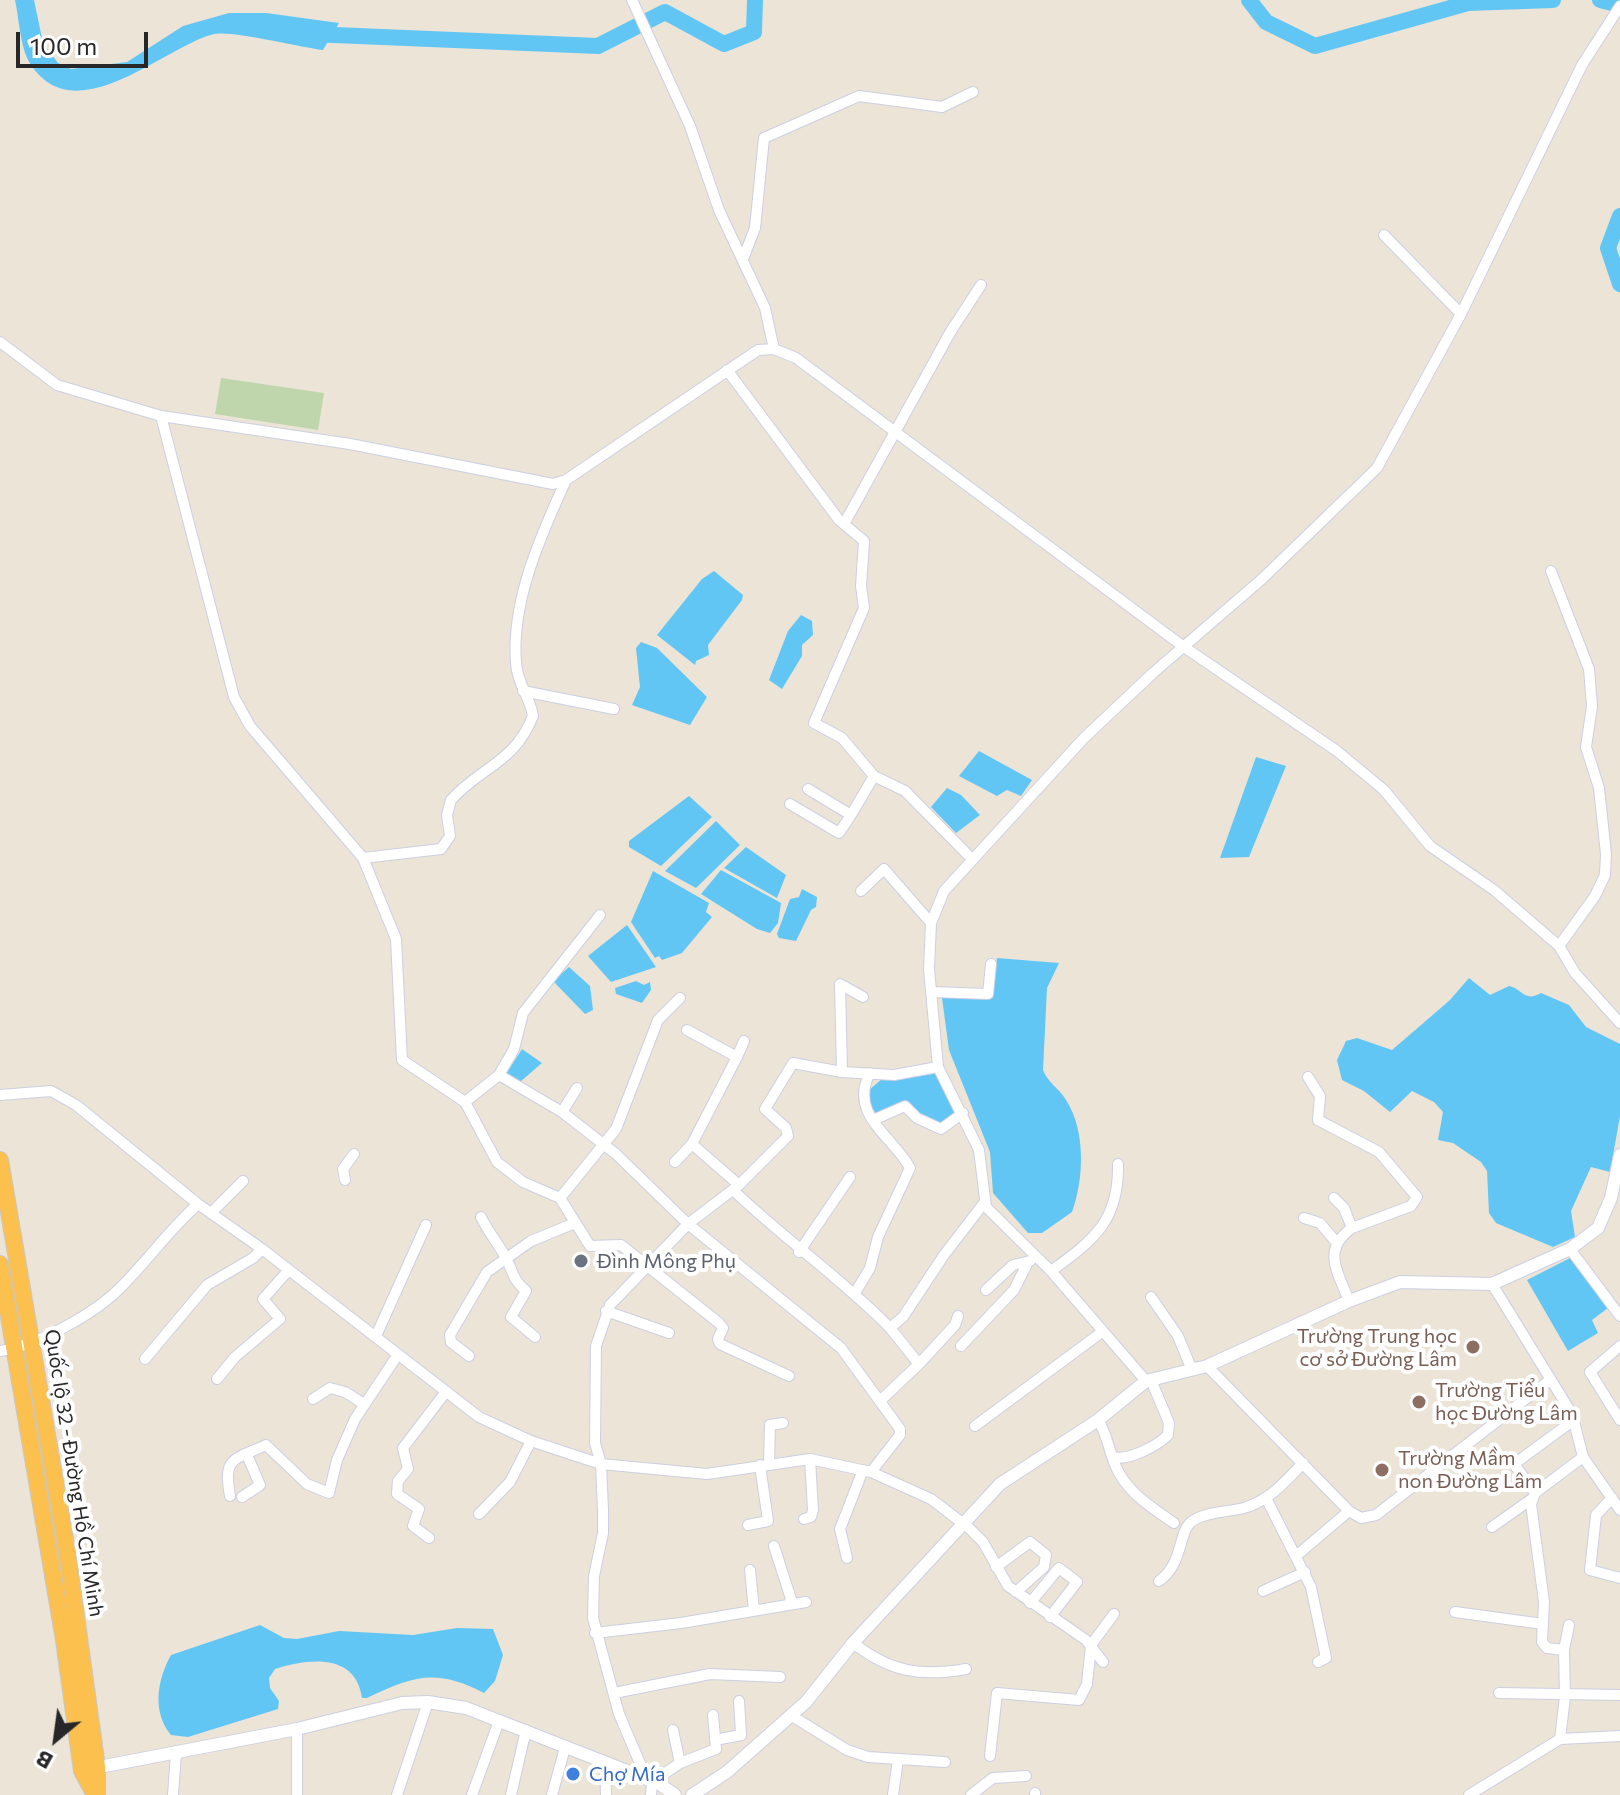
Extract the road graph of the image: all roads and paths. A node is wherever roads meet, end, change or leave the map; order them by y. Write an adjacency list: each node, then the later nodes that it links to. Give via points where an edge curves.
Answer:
1 (633, 2): 5 (street)
2 (1620, 6): 7 (street, via 1582,65)
3 (973, 92): 5 (street, via 942,107 859,96 764,138 755,228)
4 (1384, 235): 7 (street)
5 (743, 259): 9 (street, via 765,308)
6 (981, 285): 12 (street)
7 (1461, 314): 16 (street, via 1377,468)
8 (0, 342): 11 (street, via 57,385)
9 (774, 349): 10 (street, via 758,350); 12 (street, via 796,358)
10 (727, 370): 13 (street); 14 (street)
11 (161, 416): 13 (street, via 350,444 542,484); 23 (street, via 234,697 250,726)
12 (897, 432): 14 (street); 16 (street)
13 (566, 480): 17 (street, via 541,534 524,591 516,651)
14 (844, 524): 19 (street, via 864,541 864,608 814,723 842,738)
15 (1551, 571): 28 (street, via 1589,669 1592,706 1586,747 1599,788 1606,854 1605,875 1595,896)
16 (1184, 647): 24 (street, via 1084,738); 28 (street, via 1337,751 1384,790 1430,846 1494,890)
17 (523, 691): 18 (street); 23 (street, via 532,711 530,722 497,766 451,800 445,846)
18 (614, 709)
19 (874, 776): 22 (street); 24 (street, via 905,791)
20 (808, 789): 22 (street)
21 (790, 804): 22 (street, via 839,833)
22 (851, 815)
23 (363, 858): 44 (street, via 396,939 402,1060)
24 (972, 859): 27 (street, via 937,901)
25 (861, 891): 27 (street, via 884,869)
26 (600, 915): 40 (street, via 523,1013 514,1049)
27 (931, 923): 30 (street)
28 (1559, 946): 33 (street, via 1575,973)
29 (991, 964): 30 (street, via 988,994)
30 (933, 992): 37 (street)
31 (863, 997): 38 (street, via 840,984)
32 (680, 998): 49 (street, via 658,1020 622,1117)
33 (1620, 1023)
34 (687, 1030): 36 (street)
35 (744, 1041): 36 (street)
36 (737, 1057): 48 (street)
37 (938, 1067): 39 (street, via 894,1075); 46 (street)
38 (842, 1072): 39 (street); 59 (street, via 793,1063 765,1109 788,1136)
39 (870, 1073): 47 (street, via 863,1095)
40 (499, 1075): 44 (street); 45 (street)
41 (1308, 1077): 70 (street, via 1320,1096 1318,1120 1379,1152 1417,1197 1411,1206)
42 (577, 1088): 45 (street)
43 (0, 1095): 63 (street, via 37,1090 62,1096)
44 (465, 1102): 60 (street, via 497,1162 523,1182)
45 (562, 1112): 49 (street)
46 (963, 1113): 47 (street, via 941,1129 905,1106); 62 (street, via 979,1150)
47 (873, 1120): 83 (street, via 910,1168)
48 (692, 1144): 53 (street); 59 (street)
49 (604, 1145): 60 (street); 68 (street)
50 (354, 1154): 57 (street, via 343,1169)
51 (1620, 1155): 56 (street)
52 (0, 1160): 94 (highway, Quốc lộ 32 - Đường Hồ Chí Minh)
53 (675, 1162)
54 (1118, 1164): 79 (street, via 1115,1199 1104,1227)
55 (850, 1177): 74 (street)
56 (1618, 1178): 73 (street, via 1598,1228)
57 (345, 1180)
58 (243, 1181): 64 (street)
59 (736, 1187): 68 (street); 74 (street)
60 (560, 1198): 67 (street)
61 (1334, 1198): 70 (street)
62 (984, 1203): 76 (street); 89 (street)
63 (198, 1204): 64 (street); 94 (street, via 171,1227 119,1290)
64 (211, 1213): 72 (street)
65 (481, 1217): 75 (street)
66 (1304, 1218): 71 (street, via 1320,1223)
67 (575, 1223): 75 (street); 78 (street, via 593,1248 617,1244)
68 (688, 1224): 78 (street); 110 (street, via 841,1348)
69 (426, 1225): 92 (street)
70 (1352, 1228): 71 (street)
71 (1336, 1242): 85 (street, via 1336,1268)
72 (262, 1249): 80 (street); 100 (street, via 207,1285)
73 (1570, 1249): 81 (street); 88 (street)
74 (799, 1252): 83 (street)
75 (506, 1258): 93 (street, via 513,1280 526,1291 511,1317); 99 (street, via 475,1289 450,1335)
76 (1032, 1260): 79 (street); 82 (street, via 1013,1265); 95 (street, via 1014,1290)
77 (0, 1264): 97 (highway, Quốc lộ 32 - Đường Hồ Chí Minh)
78 (650, 1267): 86 (street); 104 (street, via 722,1326 718,1339 723,1346)
79 (1051, 1271): 90 (street)
80 (287, 1272): 92 (street); 105 (street, via 263,1299 282,1316)
81 (1492, 1284): 85 (street, via 1400,1282); 107 (street)
82 (986, 1290)
83 (855, 1293): 89 (street)
84 (1151, 1297): 103 (street, via 1178,1336)
85 (1349, 1301): 102 (street)
86 (606, 1311): 91 (street); 123 (street, via 593,1376 595,1443)
87 (958, 1316): 101 (street)
88 (1620, 1316)
89 (890, 1328): 101 (street)
90 (1102, 1332): 106 (street); 116 (street)
91 (669, 1333)
92 (376, 1336): 98 (street)
93 (535, 1337)
94 (34, 1342): 97 (street); 189 (highway, Quốc lộ 32 - Đường Hồ Chí Minh)
95 (961, 1346)
96 (1620, 1346): 114 (street, via 1590,1372)
97 (7, 1350): 189 (highway, Quốc lộ 32 - Đường Hồ Chí Minh)
98 (397, 1356): 108 (street); 111 (street)
99 (469, 1356)
100 (145, 1359)
101 (919, 1364): 110 (street)
102 (1207, 1366): 103 (street); 122 (street)
103 (1192, 1370): 106 (street)
104 (789, 1376)
105 (217, 1379)
106 (1149, 1380): 112 (street); 119 (street, via 1169,1423 1168,1435 1144,1450)
107 (1550, 1380): 113 (street); 132 (street, via 1376,1515 1361,1518)
108 (445, 1393): 117 (street, via 479,1417); 139 (street, via 403,1448 408,1469 397,1488 397,1494 419,1509 413,1526)
109 (313, 1399): 111 (street, via 330,1388)
110 (881, 1400): 125 (street, via 900,1435)
111 (364, 1404): 118 (street, via 341,1448 329,1493 307,1484 267,1445)
112 (1098, 1420): 119 (street); 137 (street, via 1000,1484)
113 (1574, 1420): 120 (street); 126 (street, via 1514,1464)
114 (1620, 1420)
115 (783, 1423): 124 (street, via 770,1425)
116 (975, 1426)
117 (531, 1441): 123 (street); 133 (street, via 510,1482)
118 (247, 1455): 127 (street, via 234,1458 226,1469); 128 (street, via 260,1485)
119 (1114, 1457): 135 (street, via 1128,1487)
120 (1583, 1457): 126 (street); 130 (street)
121 (810, 1459): 124 (street); 125 (street); 134 (street, via 813,1510)
122 (1303, 1463): 129 (street); 132 (street)
123 (601, 1464): 124 (street, via 707,1474); 159 (street, via 603,1533 592,1596)
124 (764, 1464): 136 (street, via 769,1518)
125 (867, 1471): 137 (street, via 931,1499); 142 (street, via 840,1529)
126 (1534, 1495): 138 (street); 157 (street)
127 (230, 1496)
128 (242, 1497)
129 (1266, 1498): 141 (street); 147 (street, via 1187,1525 1174,1567)
130 (1612, 1498): 131 (street); 146 (street, via 1596,1515 1590,1570)
131 (1620, 1510)
132 (1349, 1511): 141 (street)
133 (479, 1514)
134 (804, 1519)
135 (1174, 1523)
136 (748, 1525)
137 (963, 1525): 143 (street, via 983,1542); 160 (street)
138 (1492, 1527)
139 (429, 1538)
140 (774, 1546): 152 (street, via 791,1599)
141 (1296, 1556): 145 (street)
142 (847, 1558)
143 (996, 1567): 149 (street); 149 (street, via 1030,1542 1046,1555 1044,1567)
144 (750, 1570): 153 (street)
145 (1305, 1572): 148 (street); 164 (street, via 1326,1658)
146 (1620, 1578)
147 (1159, 1581)
148 (1263, 1591)
149 (1016, 1592): 151 (street)
150 (806, 1602): 152 (street)
151 (1030, 1603): 156 (street); 156 (street, via 1059,1568 1077,1582)
152 (788, 1605): 153 (street)
153 (754, 1610): 159 (street)
154 (1455, 1612): 157 (street)
155 (1114, 1614): 161 (street)
156 (1050, 1617): 161 (street)
157 (1543, 1624): 162 (street, via 1542,1642)
158 (1569, 1625): 162 (street)
159 (595, 1633): 167 (street)
160 (853, 1643): 165 (street, via 875,1660 907,1673); 174 (street)
161 (1091, 1645): 163 (street); 184 (street, via 1087,1684 1079,1700 997,1693)
162 (1564, 1650): 170 (street)
163 (1103, 1662)
164 (1318, 1662)
165 (966, 1669)
166 (780, 1677): 167 (street, via 710,1674)
167 (614, 1693): 190 (street, via 642,1768)
168 (1499, 1693): 170 (street)
169 (1620, 1695): 170 (street)
170 (1565, 1697): 180 (street)
171 (739, 1701): 181 (street, via 741,1735)
172 (428, 1702): 175 (street, via 466,1708); 176 (street, via 402,1703); 197 (street)
173 (713, 1715): 181 (street)
174 (792, 1716): 185 (street, via 847,1750); 193 (street)
175 (499, 1721): 177 (street); 198 (street)
176 (297, 1729): 183 (street); 196 (street)
177 (526, 1730): 182 (street); 199 (street)
178 (673, 1730): 188 (street)
179 (1620, 1736): 180 (street)
180 (1560, 1739): 205 (street)
181 (715, 1740): 188 (street, via 716,1749)
182 (565, 1748): 187 (street); 200 (street)
183 (176, 1753): 189 (street); 195 (street)
184 (990, 1756)
185 (898, 1760): 186 (street); 203 (street)
186 (945, 1762)
187 (605, 1763): 190 (street); 201 (street)
188 (680, 1763): 192 (street)
189 (90, 1769): 194 (highway, Quốc lộ 32 - Đường Hồ Chí Minh)
190 (638, 1775): 192 (street)
191 (1026, 1776): 204 (street, via 993,1778)
192 (654, 1787): 202 (street)
193 (697, 1794)
194 (96, 1795)
195 (173, 1795)
196 (297, 1795)
197 (397, 1795)
198 (472, 1795)
199 (511, 1795)
200 (552, 1795)
201 (606, 1795)
202 (675, 1795)
203 (893, 1795)
204 (971, 1795)
205 (1469, 1795)

